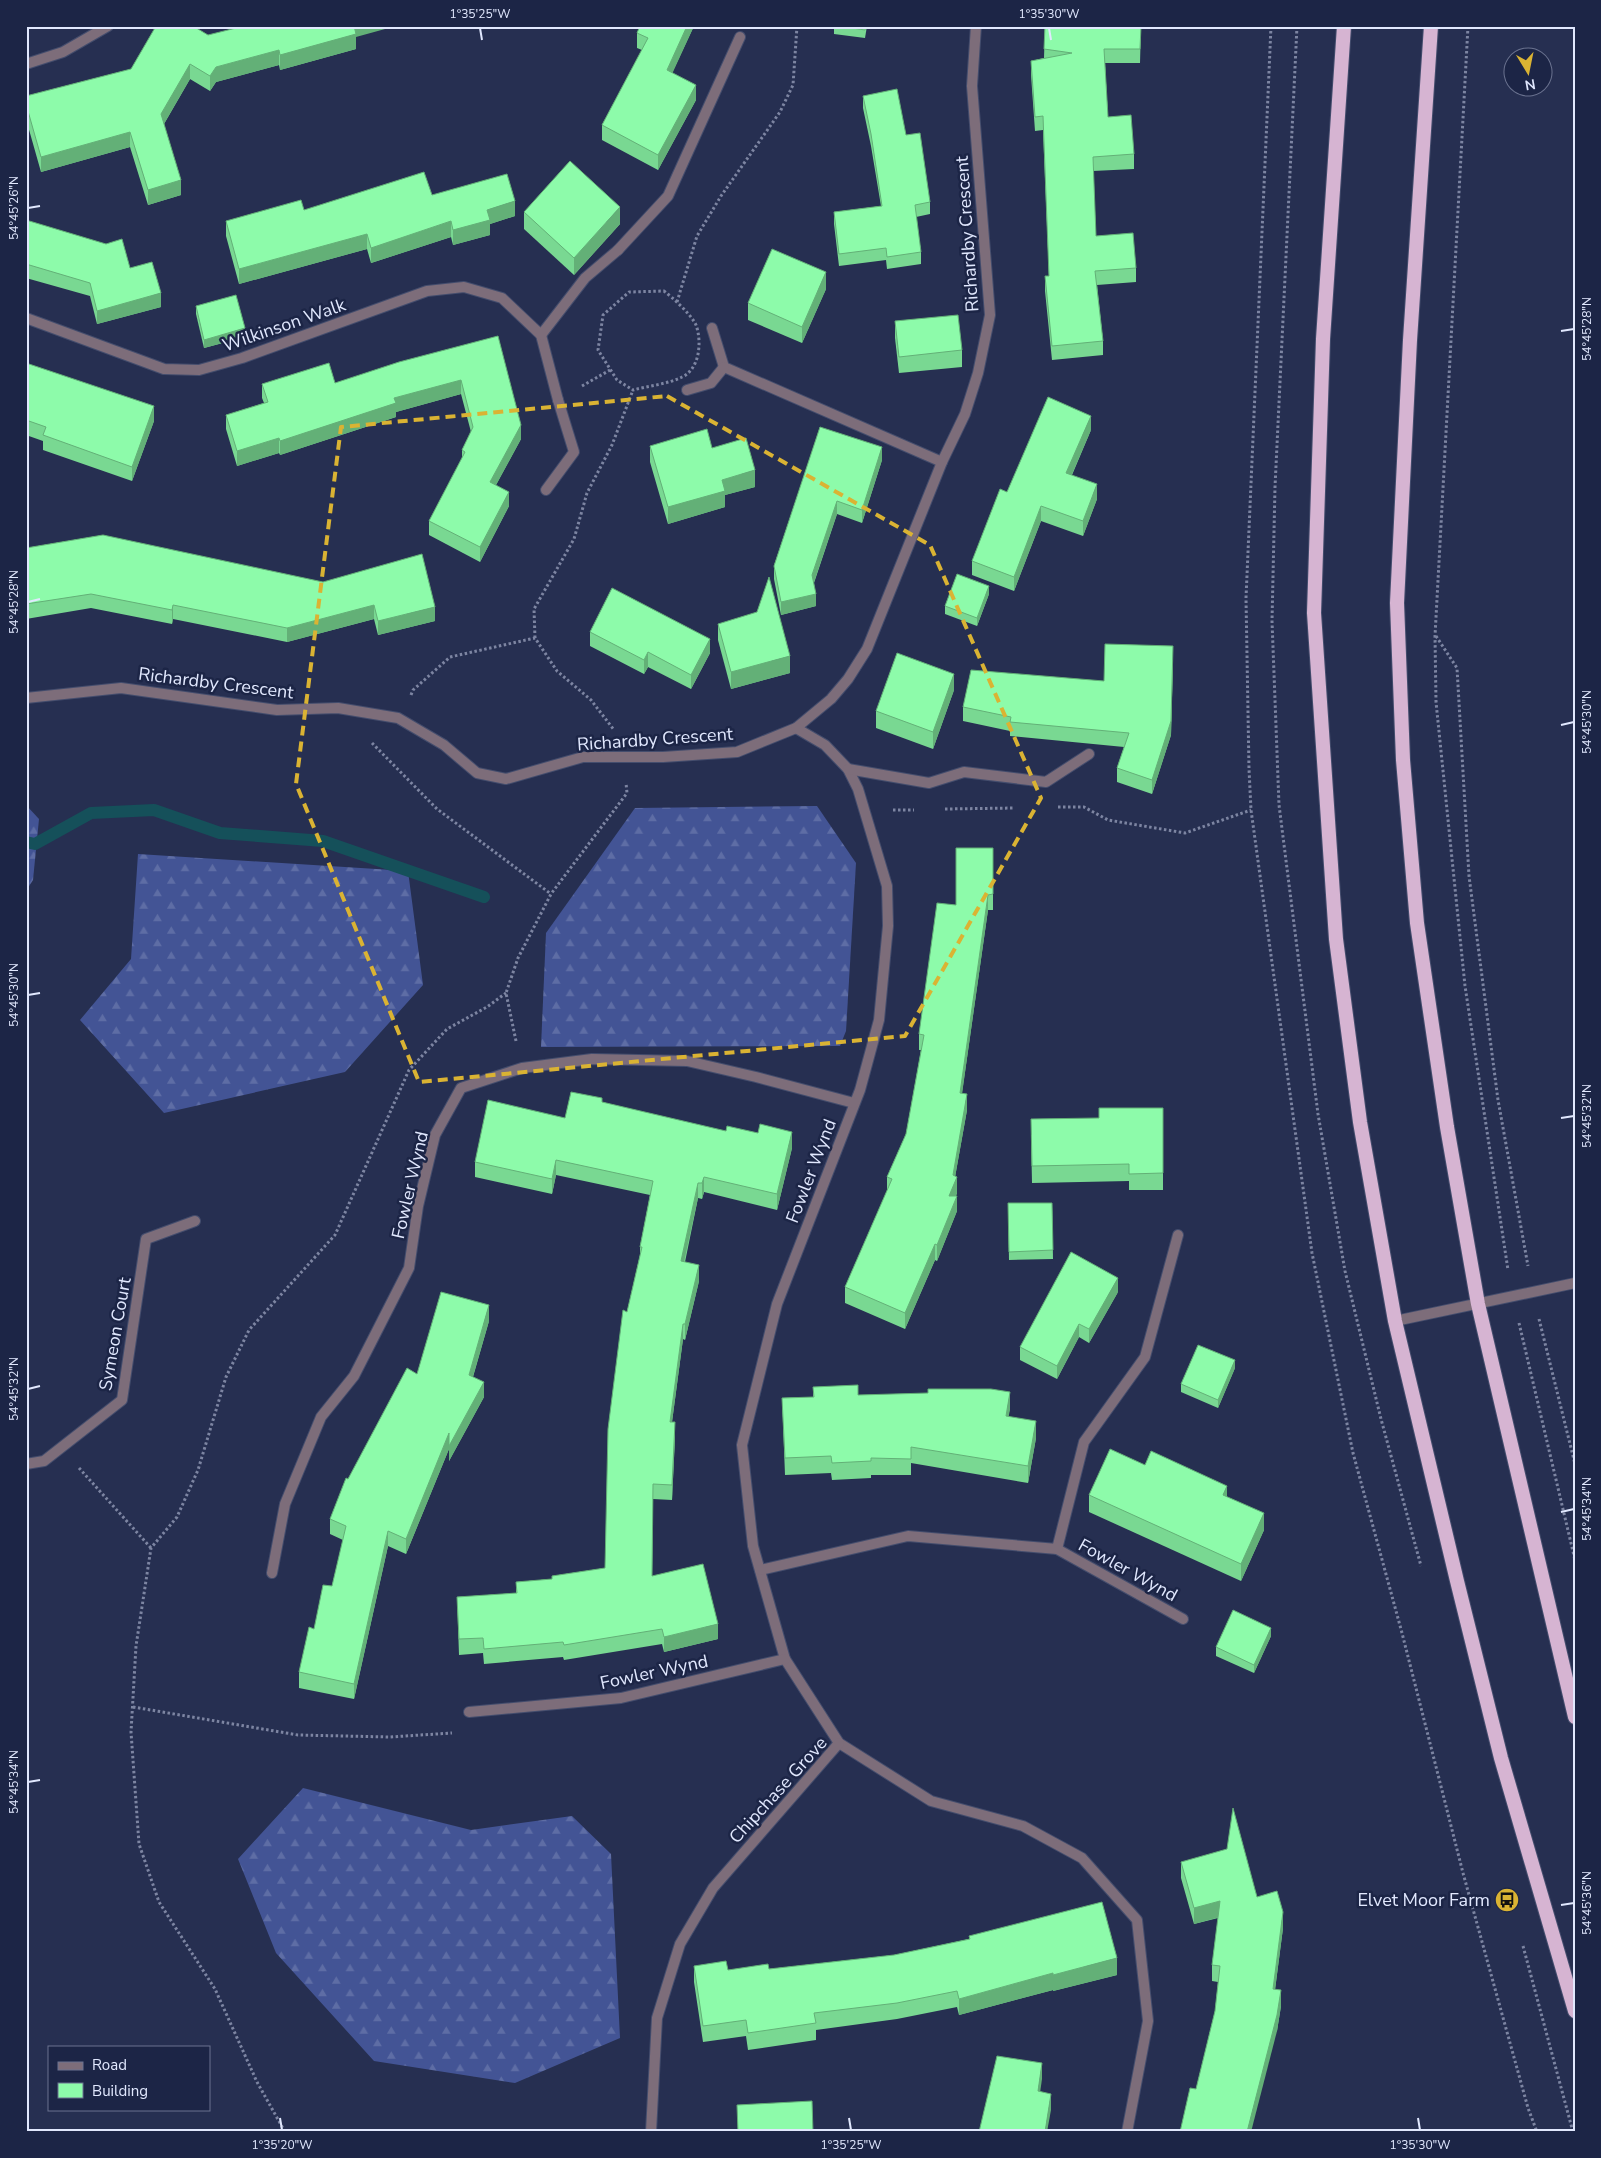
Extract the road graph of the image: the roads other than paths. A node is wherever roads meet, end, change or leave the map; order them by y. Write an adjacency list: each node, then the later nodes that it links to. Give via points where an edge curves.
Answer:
1 (108, 26): 6 (street, via 63,52)
2 (976, 26): 12 (street, Richardby Crescent, via 972,86 990,315 978,373 965,414)
3 (1344, 26): 23 (highway, via 1323,339 1314,613 1336,939 1360,1122)
4 (1431, 26): 22 (highway, via 1397,602 1403,760 1417,923 1447,1127)
5 (740, 37): 9 (street, via 668,196 618,250 585,278)
6 (26, 64)
7 (26, 318): 9 (street, Wilkinson Walk, via 164,370 199,370 242,358 427,291 464,287 502,298)
8 (712, 328): 10 (street)
9 (541, 335): 13 (street, via 574,452)
10 (724, 367): 11 (street, via 712,383); 12 (street)
11 (687, 390)
12 (942, 462): 15 (street, Richardby Crescent, via 867,649 848,680 831,699)
13 (546, 490)
14 (26, 698): 15 (street, Richardby Crescent, via 121,688 277,710 338,708 398,718 444,745 477,773 506,779 583,757 663,757 736,752)
15 (796, 728): 17 (street, via 825,745)
16 (1089, 754): 17 (street, via 1046,782 964,772 929,783)
17 (848, 770): 18 (street, Fowler Wynd, via 865,809 887,886 888,926 879,1020)
18 (854, 1103): 26 (street, Fowler Wynd, via 777,1304 742,1445 753,1546); 27 (street, Fowler Wynd, via 687,1061 592,1059 522,1068 461,1088 434,1135 418,1206 409,1268 354,1376 321,1417 285,1504)
19 (195, 1221): 24 (street, Symeon Court, via 146,1240 122,1400 44,1461)
20 (1178, 1235): 25 (street, Fowler Wynd, via 1145,1356 1084,1442)
21 (1575, 1283): 22 (street)
22 (1478, 1304): 23 (street); 31 (highway)
23 (1396, 1321): 33 (highway, via 1501,1758)
24 (26, 1464)
25 (1057, 1549): 26 (street, Fowler Wynd, via 908,1536); 28 (street, Fowler Wynd)
26 (760, 1570): 29 (street, Fowler Wynd)
27 (272, 1573)
28 (1183, 1619)
29 (785, 1659): 30 (street, Fowler Wynd, via 621,1698); 32 (street, Fowler Wynd)
30 (469, 1712)
31 (1575, 1716)
32 (840, 1743): 34 (street, Chipchase Grove, via 713,1888 680,1944 657,2018); 35 (street, Chipchase Grove, via 931,1801 1023,1826 1082,1858 1137,1920 1148,2021)
33 (1575, 2011)
34 (650, 2132)
35 (1127, 2132)

